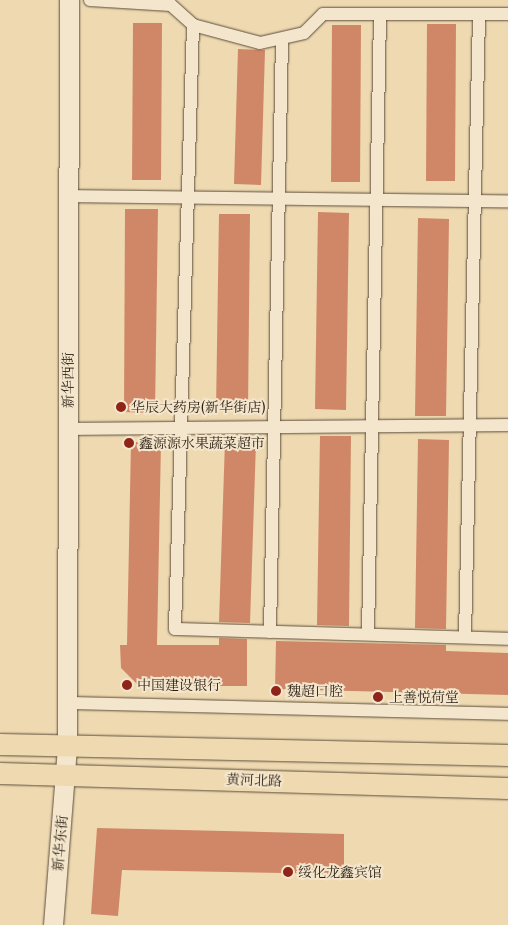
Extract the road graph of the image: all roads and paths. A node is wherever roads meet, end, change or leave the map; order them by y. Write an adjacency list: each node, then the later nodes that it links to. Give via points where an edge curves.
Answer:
1 (69, 0): 9 (main road, 新华西街)
2 (90, 0): 3 (street)
3 (172, 3): 7 (street)
4 (380, 14): 5 (street); 8 (street, via 323,14 304,33); 12 (street)
5 (479, 14): 6 (street); 10 (street)
6 (508, 14)
7 (192, 25): 8 (street, via 252,42); 11 (street)
8 (282, 40): 14 (street)
9 (68, 196): 11 (street); 20 (main road, 新华西街)
10 (475, 200): 12 (street); 13 (street); 17 (street)
11 (187, 201): 14 (street); 19 (street)
12 (376, 201): 14 (street); 16 (street)
13 (508, 201)
14 (276, 202): 18 (street)
15 (508, 425): 17 (street)
16 (372, 426): 17 (street); 18 (street); 22 (street)
17 (470, 426): 23 (street)
18 (273, 427): 19 (street); 21 (street)
19 (180, 428): 20 (street); 21 (street, via 175,629)
20 (68, 429): 25 (main road, 新华西街)
21 (270, 632): 22 (street)
22 (368, 634): 23 (street)
23 (465, 637): 24 (street)
24 (508, 639)
25 (67, 703): 26 (street); 29 (main road, 新华西街)
26 (508, 714)
27 (0, 744): 29 (main road, 黄河北路)
28 (508, 755): 29 (main road, 黄河北路)
29 (67, 760): 30 (main road, 黄河北路); 31 (main road, 黄河北路); 32 (main road, 新华东街)
30 (0, 773)
31 (508, 788)
32 (53, 925)

